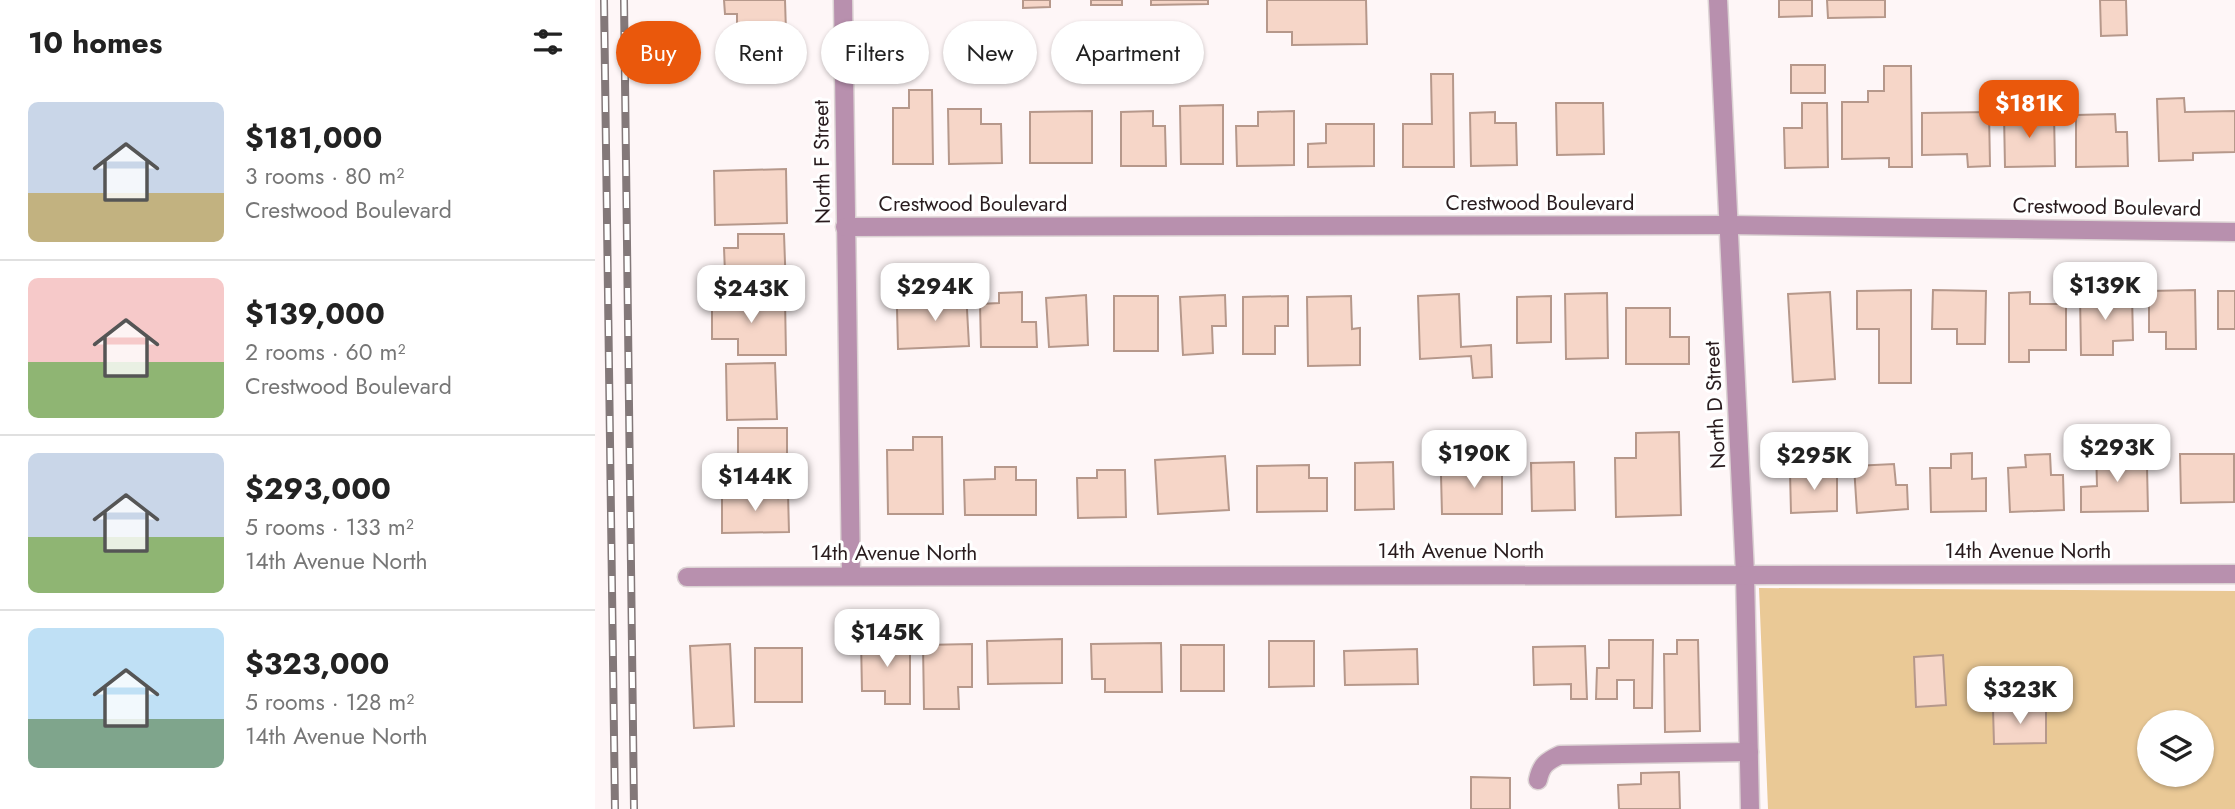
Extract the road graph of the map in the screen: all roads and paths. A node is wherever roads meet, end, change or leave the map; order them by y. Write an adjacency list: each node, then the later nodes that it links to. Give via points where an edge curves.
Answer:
1 (843, 0): 4 (street, North F Street)
2 (1719, 0): 3 (street, North D Street)
3 (1729, 225): 4 (street, Crestwood Boulevard); 5 (street, Crestwood Boulevard); 6 (street, North D Street)
4 (845, 227): 8 (street, North F Street)
5 (2235, 232)
6 (1745, 574): 7 (street, 14th Avenue North); 8 (street, 14th Avenue North); 10 (street, North D Street)
7 (2235, 574)
8 (851, 575): 9 (street, 14th Avenue North)
9 (687, 576)
10 (1749, 752): 11 (street, via 1560,755 1547,761); 12 (street, North D Street)
11 (1538, 780)
12 (1750, 809)

